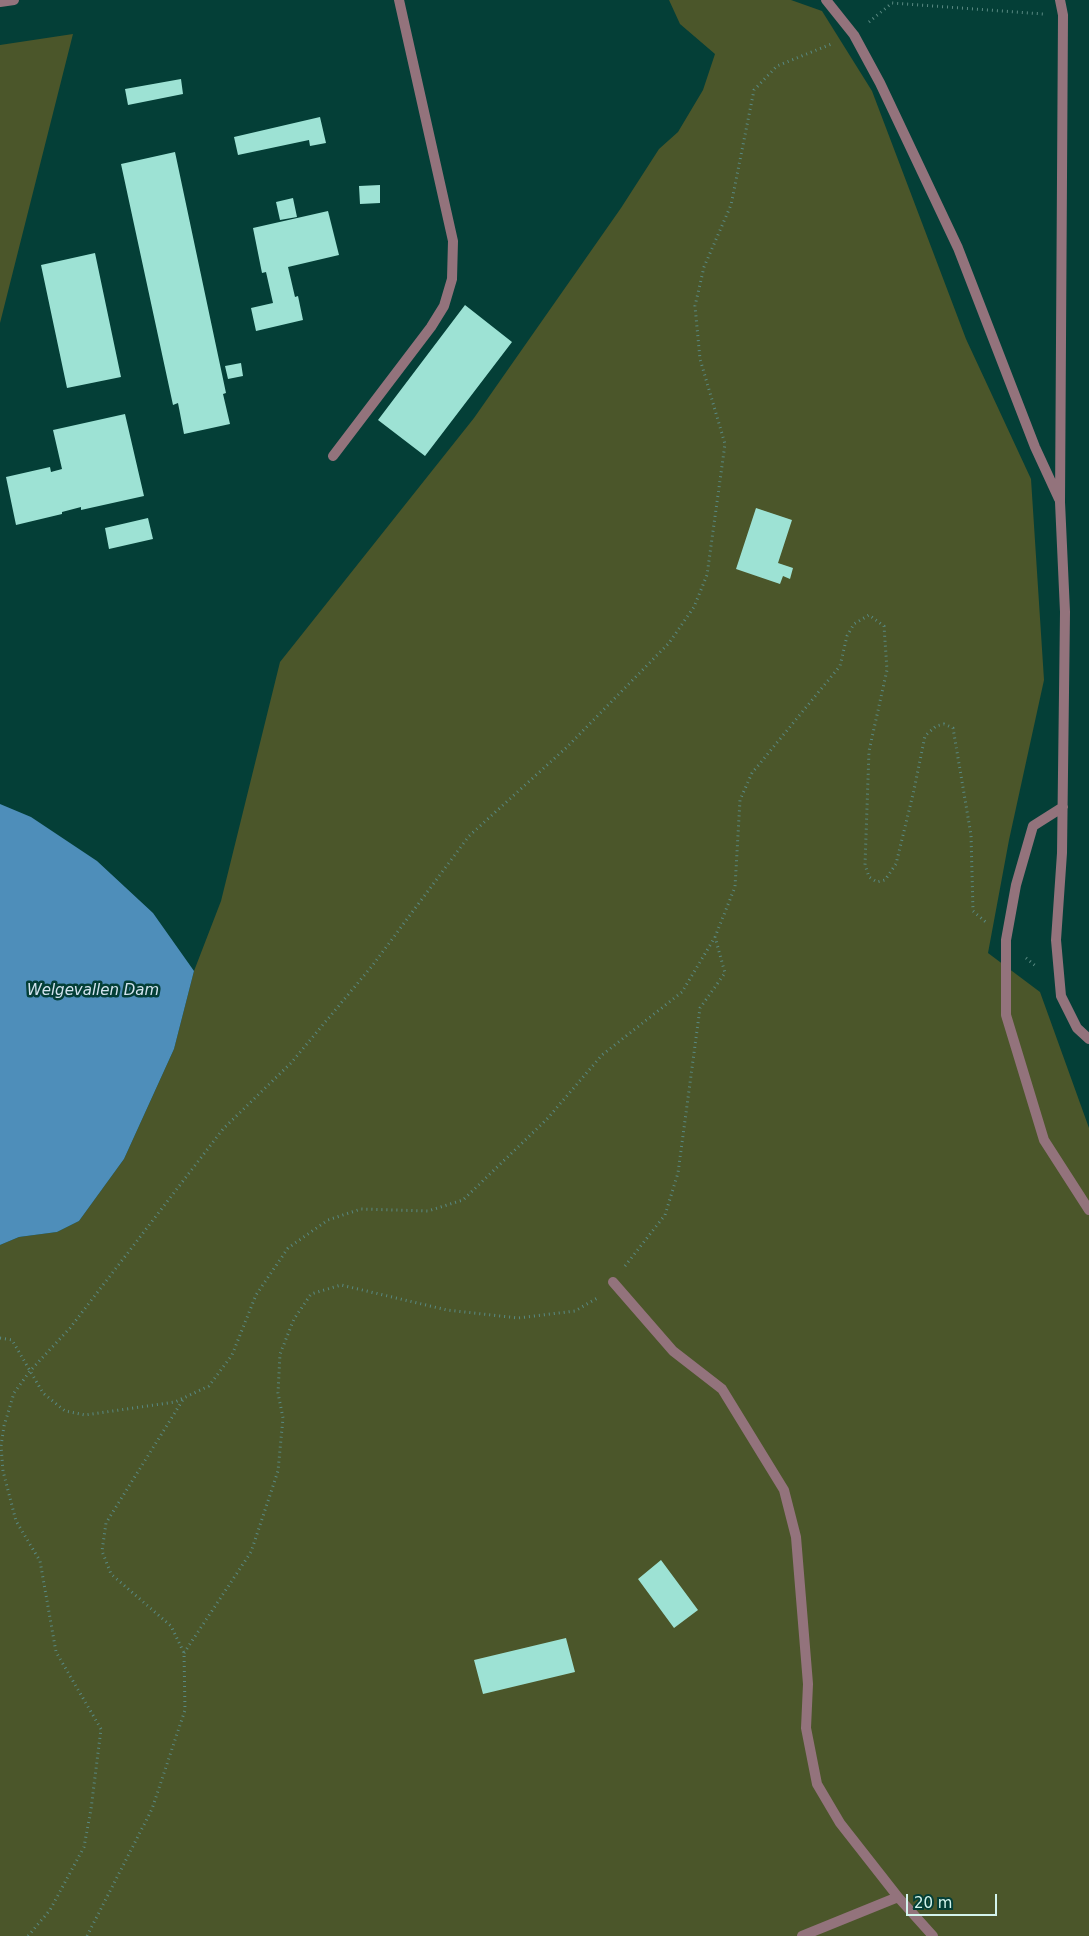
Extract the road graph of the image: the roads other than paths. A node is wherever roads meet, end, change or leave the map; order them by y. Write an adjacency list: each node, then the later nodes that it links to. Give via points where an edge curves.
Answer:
1 (14, 0): 5 (street)
2 (399, 0): 6 (street, via 452,241 452,279 444,306 431,327)
3 (826, 0): 7 (street, via 854,35 880,83 958,248 1035,447)
4 (1060, 0): 7 (street, via 1063,15)
5 (0, 2)
6 (333, 456)
7 (1060, 502): 8 (street, via 1065,612)
8 (1063, 807): 9 (street, via 1056,940 1061,996 1078,1028); 10 (street, via 1033,826 1016,885 1006,940 1006,1015 1044,1140)
9 (1089, 1039)
10 (1089, 1210)
11 (613, 1282): 12 (street, via 673,1351 722,1389 784,1490 796,1537 808,1684 806,1728 817,1784 840,1823)
12 (898, 1897): 13 (street); 14 (street)
13 (802, 1936)
14 (933, 1936)

